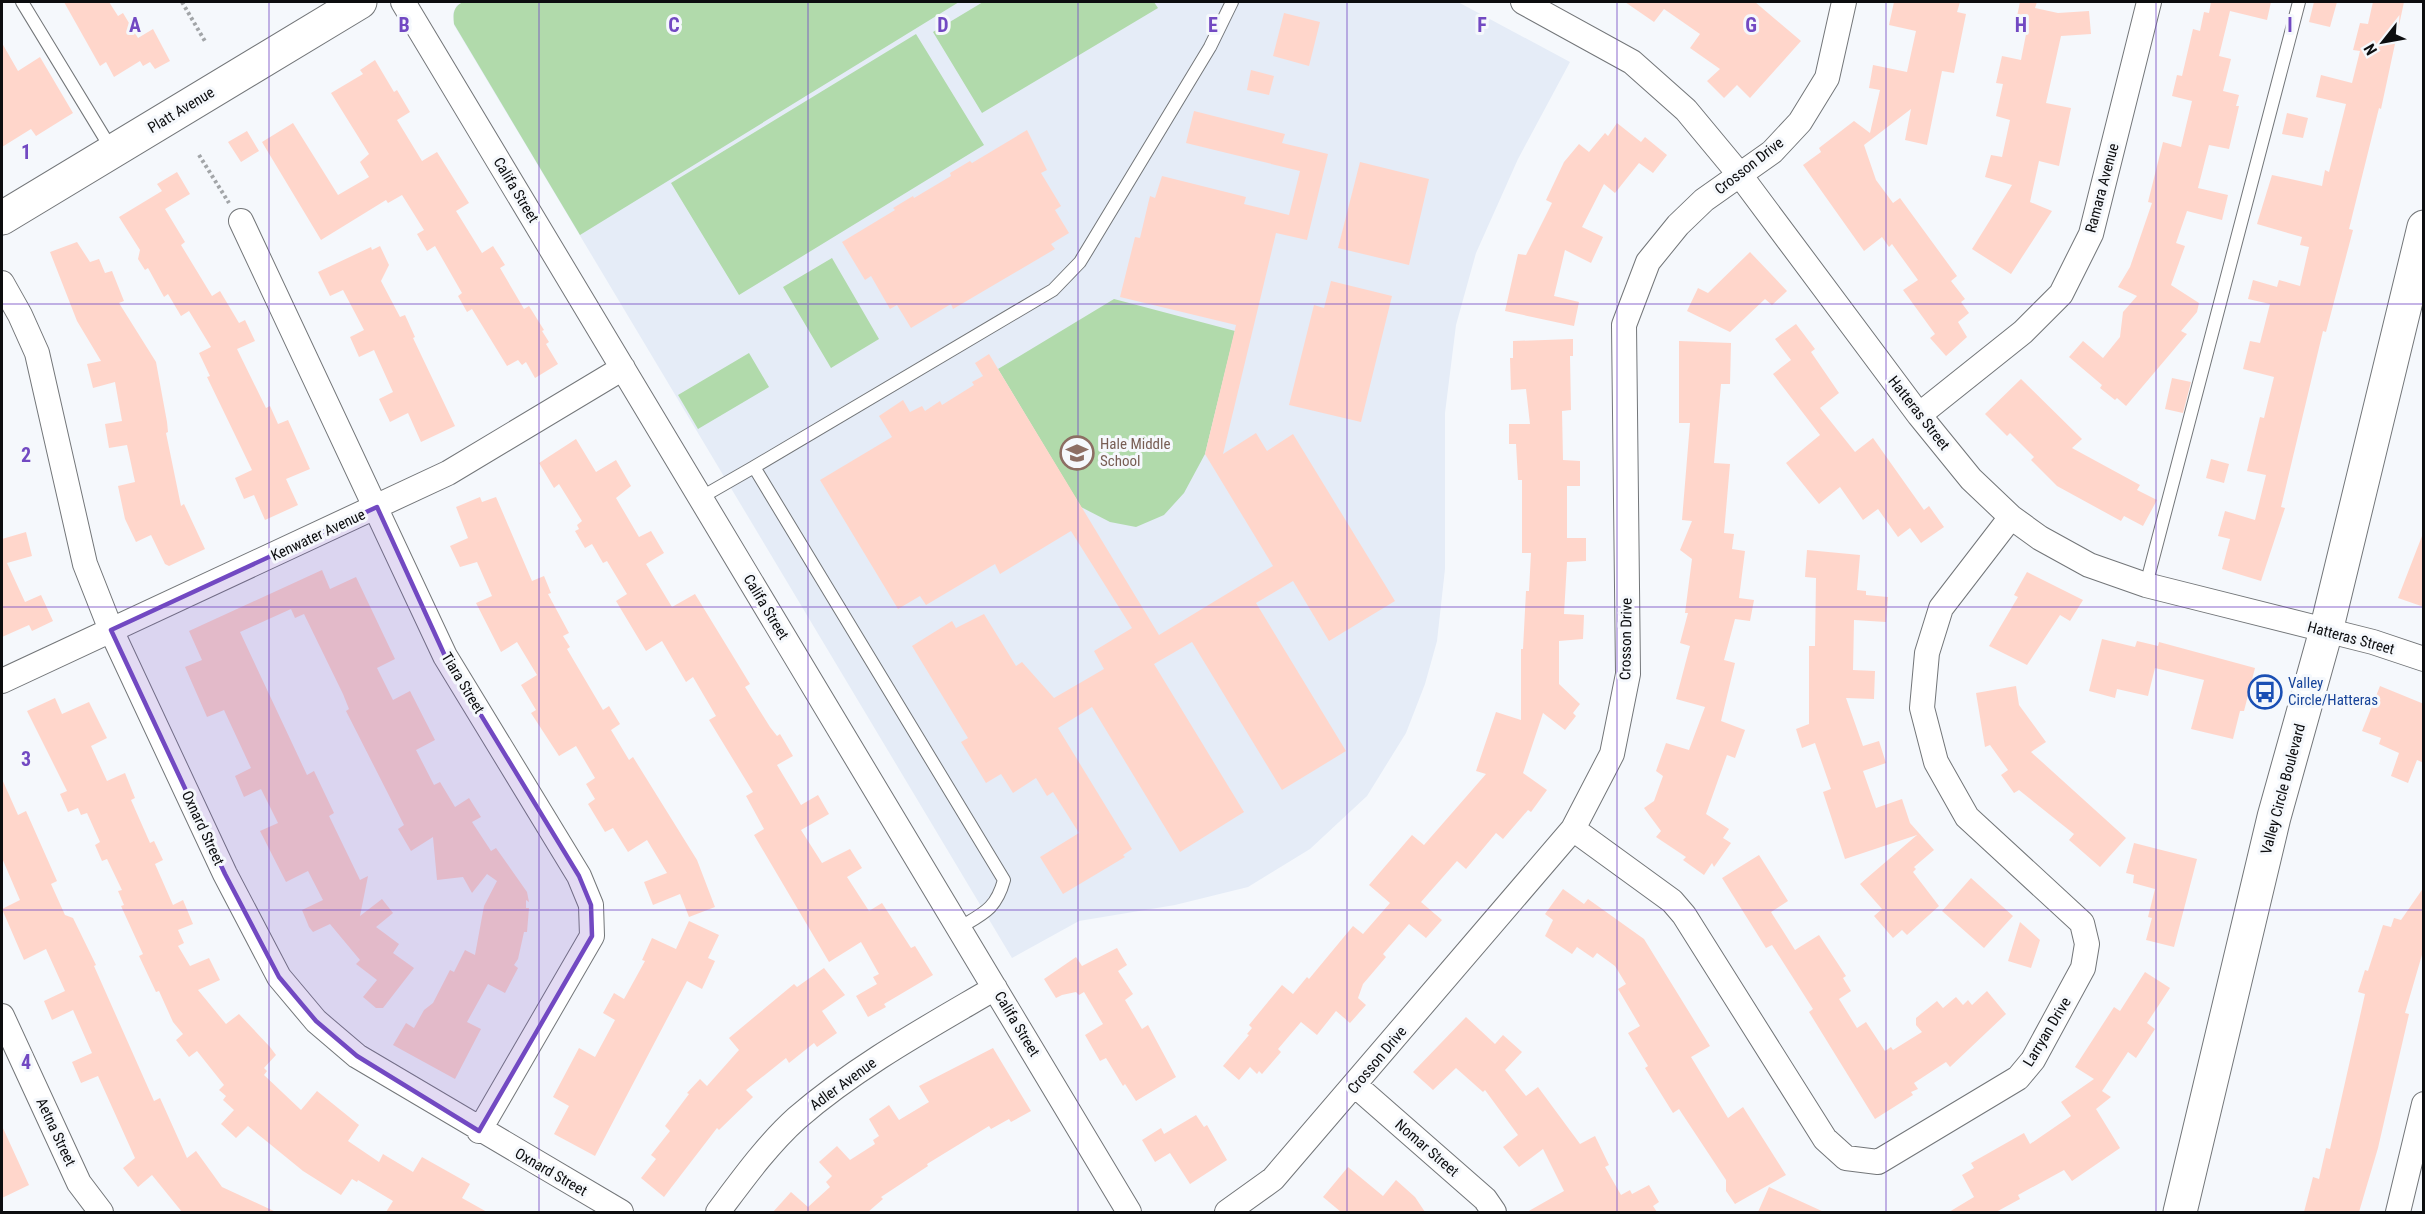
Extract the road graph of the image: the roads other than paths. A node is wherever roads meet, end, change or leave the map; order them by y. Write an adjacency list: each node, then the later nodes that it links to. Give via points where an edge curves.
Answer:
1 (22, 2): 9 (lane)
2 (360, 2): 9 (main road, Platt Avenue)
3 (403, 2): 15 (street, Califa Street)
4 (1232, 2): 17 (lane, via 1210,47 1080,262 1053,290)
5 (1523, 2): 10 (street, Hatteras Street, via 1632,62 1686,110)
6 (1844, 2): 10 (street, Crosson Drive, via 1827,78 1800,122 1772,152)
7 (2149, 2): 16 (street, Ramara Avenue, via 2091,234 2061,294 2023,332)
8 (2299, 2): 21 (lane)
9 (112, 151): 11 (main road, Platt Avenue)
10 (1740, 175): 16 (street, Hatteras Street); 26 (street, Crosson Drive, via 1704,200 1648,262 1624,325 1628,674 1612,754)
11 (2, 218)
12 (241, 221): 19 (street, Tiara Street)
13 (2424, 227): 23 (main road, Valley Circle Boulevard)
14 (2, 283): 22 (street, Oxnard Street, via 37,353 85,564)
15 (623, 368): 18 (street, Califa Street); 19 (street, Kenwater Avenue, via 471,460)
16 (1919, 415): 20 (street, Hatteras Street, via 1971,479)
17 (754, 467): 18 (lane); 27 (lane, via 1004,880 999,899)
18 (700, 498): 27 (street, Califa Street)
19 (377, 507): 22 (street, Kenwater Avenue); 32 (street, Tiara Street, via 445,656 579,876 591,905 592,936)
20 (2010, 517): 21 (street, Hatteras Street, via 2089,565); 26 (street, Larryan Drive, via 1941,608 1927,652 1922,708 1936,762 1967,817 2082,923 2087,944 2084,968 2034,1060 2018,1078 1878,1162 1846,1158 1825,1139 1684,915 1672,901)
21 (2146, 585): 23 (street, Hatteras Street)
22 (111, 630): 25 (street, Kenwater Avenue); 32 (street, Oxnard Street, via 225,874 279,977 316,1021 357,1056)
23 (2325, 631): 24 (street, Hatteras Street); 39 (main road, Valley Circle Boulevard, via 2274,817)
24 (2424, 659)
25 (2, 681)
26 (1573, 829): 30 (street, Crosson Drive)
27 (959, 928): 28 (street, Califa Street)
28 (995, 988): 35 (street, Adler Avenue, via 855,1073 796,1119); 36 (street, Califa Street)
29 (2, 1016): 33 (street, Aetna Street, via 79,1183)
30 (1356, 1086): 37 (street, Crosson Drive, via 1273,1179); 38 (street, Nomar Street, via 1485,1198)
31 (2424, 1104): 40 (street)
32 (479, 1131): 34 (street, Oxnard Street)
33 (101, 1212)
34 (621, 1212)
35 (718, 1212)
36 (1129, 1212)
37 (1227, 1212)
38 (1494, 1212)
39 (2180, 1212)
40 (2398, 1212)

